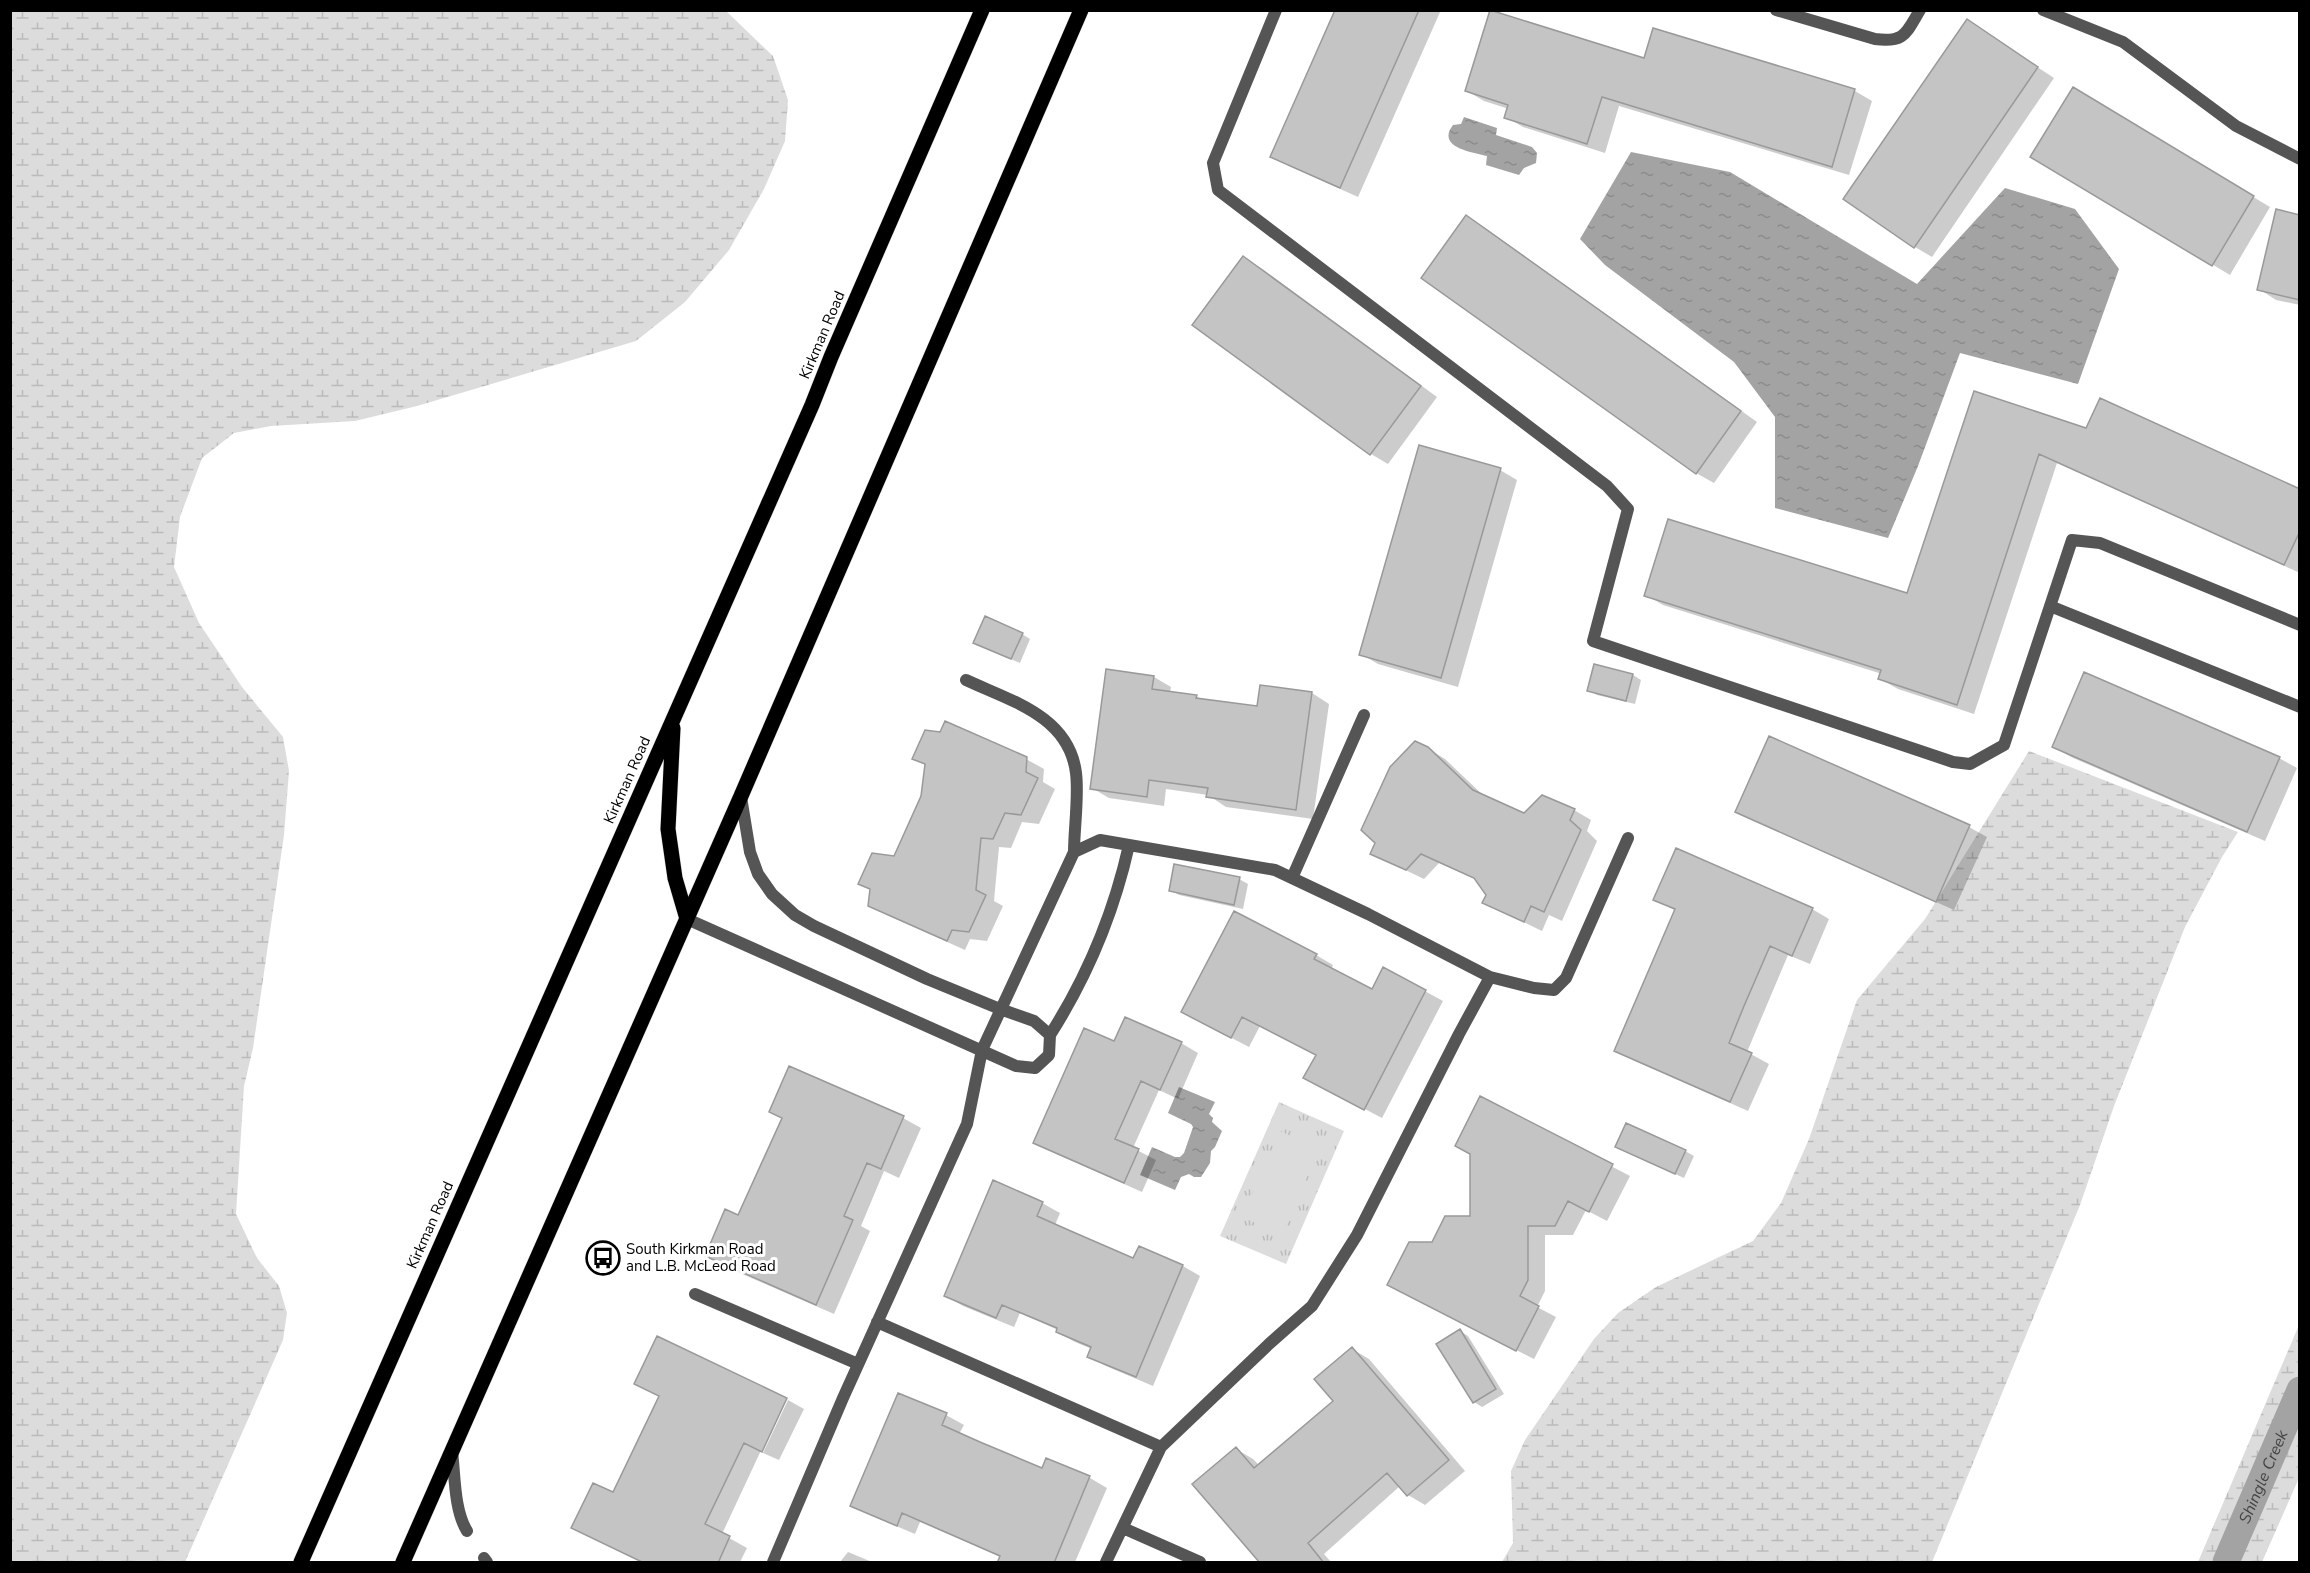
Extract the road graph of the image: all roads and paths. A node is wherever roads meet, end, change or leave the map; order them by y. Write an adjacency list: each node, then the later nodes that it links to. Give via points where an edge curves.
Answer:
1 (982, 10): 13 (main road, Kirkman Road)
2 (1081, 10): 14 (main road)
3 (1276, 10): 8 (lane, via 1213,163 1218,190 1607,486 1628,509 1593,641 1953,762 1971,764 2004,745)
4 (1776, 10): 5 (lane, via 1891,42 1906,35)
5 (1920, 10)
6 (2043, 10): 7 (lane, via 2123,42 2236,126)
7 (2298, 155)
8 (2050, 606): 9 (lane, via 2072,540 2100,543); 11 (lane)
9 (2300, 625)
10 (966, 680): 17 (lane, via 1040,714 1068,744 1076,774)
11 (2300, 707)
12 (1364, 715): 18 (lane)
13 (673, 719): 19 (main road, via 668,829 675,878); 31 (main road, Kirkman Road)
14 (741, 796): 19 (main road); 21 (lane, via 745,829 758,874 772,894 795,915)
15 (1628, 838): 20 (lane, via 1566,978 1554,990)
16 (1129, 845): 17 (lane, via 1100,840); 18 (lane, via 1275,870); 22 (lane, via 1119,888 1074,997)
17 (1074, 852): 21 (lane)
18 (1292, 878): 20 (lane)
19 (687, 919): 23 (lane); 28 (main road)
20 (1490, 977): 27 (lane, via 1357,1235 1312,1306)
21 (1000, 1010): 22 (lane, via 1034,1021); 23 (lane)
22 (1050, 1035): 23 (lane, via 1049,1055 1035,1068 1016,1066)
23 (982, 1050): 25 (lane, via 967,1124)
24 (695, 1294): 26 (lane)
25 (877, 1322): 26 (lane); 27 (lane)
26 (858, 1364): 33 (lane)
27 (1161, 1447): 29 (lane)
28 (452, 1451): 30 (lane, via 459,1506); 32 (main road)
29 (1123, 1528): 34 (lane); 35 (lane)
30 (467, 1531)
31 (301, 1563)
32 (402, 1563)
33 (773, 1563)
34 (1106, 1563)
35 (1200, 1563)

